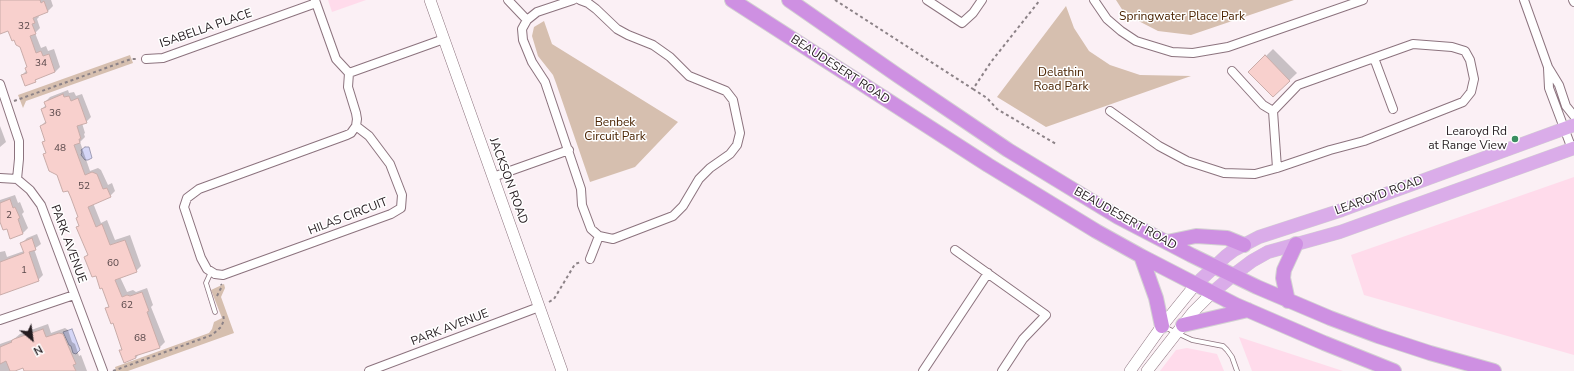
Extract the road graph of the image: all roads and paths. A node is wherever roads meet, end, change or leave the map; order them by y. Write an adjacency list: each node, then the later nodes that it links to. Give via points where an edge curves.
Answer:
1 (430, 0): 16 (street, JACKSON ROAD)
2 (508, 0): 15 (street)
3 (573, 0): 15 (street, via 537,12)
4 (580, 0): 38 (street, via 596,9 618,29 653,45 689,76 726,91 733,100 740,133 737,145 730,154 699,178 683,206 673,216 613,239)
5 (732, 0): 43 (highway, BEAUDESERT ROAD, via 994,169)
6 (789, 0): 39 (highway, BEAUDESERT ROAD, via 1008,150 1118,216)
7 (835, 0): 23 (path)
8 (927, 0): 9 (street, via 962,23)
9 (982, 0)
10 (1040, 0): 23 (path)
11 (1094, 0): 12 (street, via 1107,19 1136,41 1172,52 1193,52 1228,47)
12 (1363, 0)
13 (1524, 0): 19 (street)
14 (316, 1): 18 (street, ISABELLA PLACE, via 163,58); 21 (street, via 336,59)
15 (527, 20): 33 (street, via 522,29 523,40 532,62 545,82)
16 (444, 39): 21 (street); 35 (street, JACKSON ROAD)
17 (1374, 58): 25 (street); 27 (street, via 1298,85); 34 (street, via 1414,44 1452,47 1465,51 1470,60 1474,79 1471,92 1463,102 1364,141)
18 (146, 59): 24 (path, via 131,59)
19 (1548, 67): 28 (street, via 1559,85 1566,106); 30 (street, via 1549,88)
20 (1232, 71): 27 (street, via 1263,105)
21 (349, 73): 29 (street, via 348,87 356,113)
22 (0, 84): 24 (street)
23 (973, 89): 31 (path, via 987,98 997,109)
24 (7, 104): 37 (street, via 19,141)
25 (1393, 109)
26 (1110, 110): 34 (street, via 1159,146 1187,161 1224,173 1255,174)
27 (1274, 111): 34 (street)
28 (1574, 116)
29 (356, 126): 46 (street, via 347,135 199,189 186,198 184,207 187,218 204,265); 48 (street, HILAS CIRCUIT, via 370,136 390,164 402,195 401,208 391,214)
30 (1569, 127): 32 (street); 41 (main road, LEAROYD ROAD)
31 (1056, 144)
32 (1573, 149): 40 (main road, LEAROYD ROAD, via 1340,232)
33 (569, 150): 35 (street); 38 (street, via 581,188 582,204 592,230)
34 (1277, 168)
35 (493, 177): 55 (street, JACKSON ROAD)
36 (0, 178): 37 (street)
37 (17, 179): 52 (street, PARK AVENUE, via 41,204)
38 (599, 236): 44 (street)
39 (1167, 242): 41 (highway, via 1196,236 1227,238); 45 (highway, BEAUDESERT ROAD)
40 (1296, 244): 49 (main road, LEAROYD ROAD, via 1260,256); 53 (highway, via 1284,270)
41 (1244, 245): 45 (main road, LEAROYD ROAD)
42 (955, 250): 47 (street)
43 (1141, 256): 50 (highway, BEAUDESERT ROAD); 60 (highway, via 1156,298)
44 (590, 259): 55 (path, via 575,264 554,299)
45 (1213, 266): 49 (highway, BEAUDESERT ROAD); 50 (main road, LEAROYD ROAD)
46 (211, 272): 48 (street); 57 (lane, via 206,283)
47 (988, 273): 66 (street); 67 (street, via 1046,315 1023,339)
48 (220, 275): 54 (path, via 222,286 217,296)
49 (1232, 276): 51 (main road, LEAROYD ROAD); 53 (highway, BEAUDESERT ROAD)
50 (1196, 284): 51 (highway, BEAUDESERT ROAD); 60 (street)
51 (1212, 293): 56 (highway, BEAUDESERT ROAD); 61 (street)
52 (74, 295): 59 (street); 62 (street, PARK AVENUE)
53 (1288, 301): 72 (highway, BEAUDESERT ROAD, via 1378,336)
54 (219, 302)
55 (539, 307): 64 (street, PARK AVENUE); 65 (street, JACKSON ROAD)
56 (1248, 310): 61 (highway); 71 (highway, BEAUDESERT ROAD)
57 (215, 312)
58 (222, 313): 63 (path, via 224,320 221,327 212,334)
59 (0, 320)
60 (1162, 326): 61 (lane); 68 (street)
61 (1180, 329): 69 (street); 70 (lane, via 1192,340 1223,346 1232,357)
62 (103, 371)
63 (112, 371)
64 (368, 371)
65 (562, 371)
66 (923, 371)
67 (1002, 371)
68 (1130, 371)
69 (1146, 371)
70 (1237, 371)
71 (1394, 371)
72 (1494, 371)

